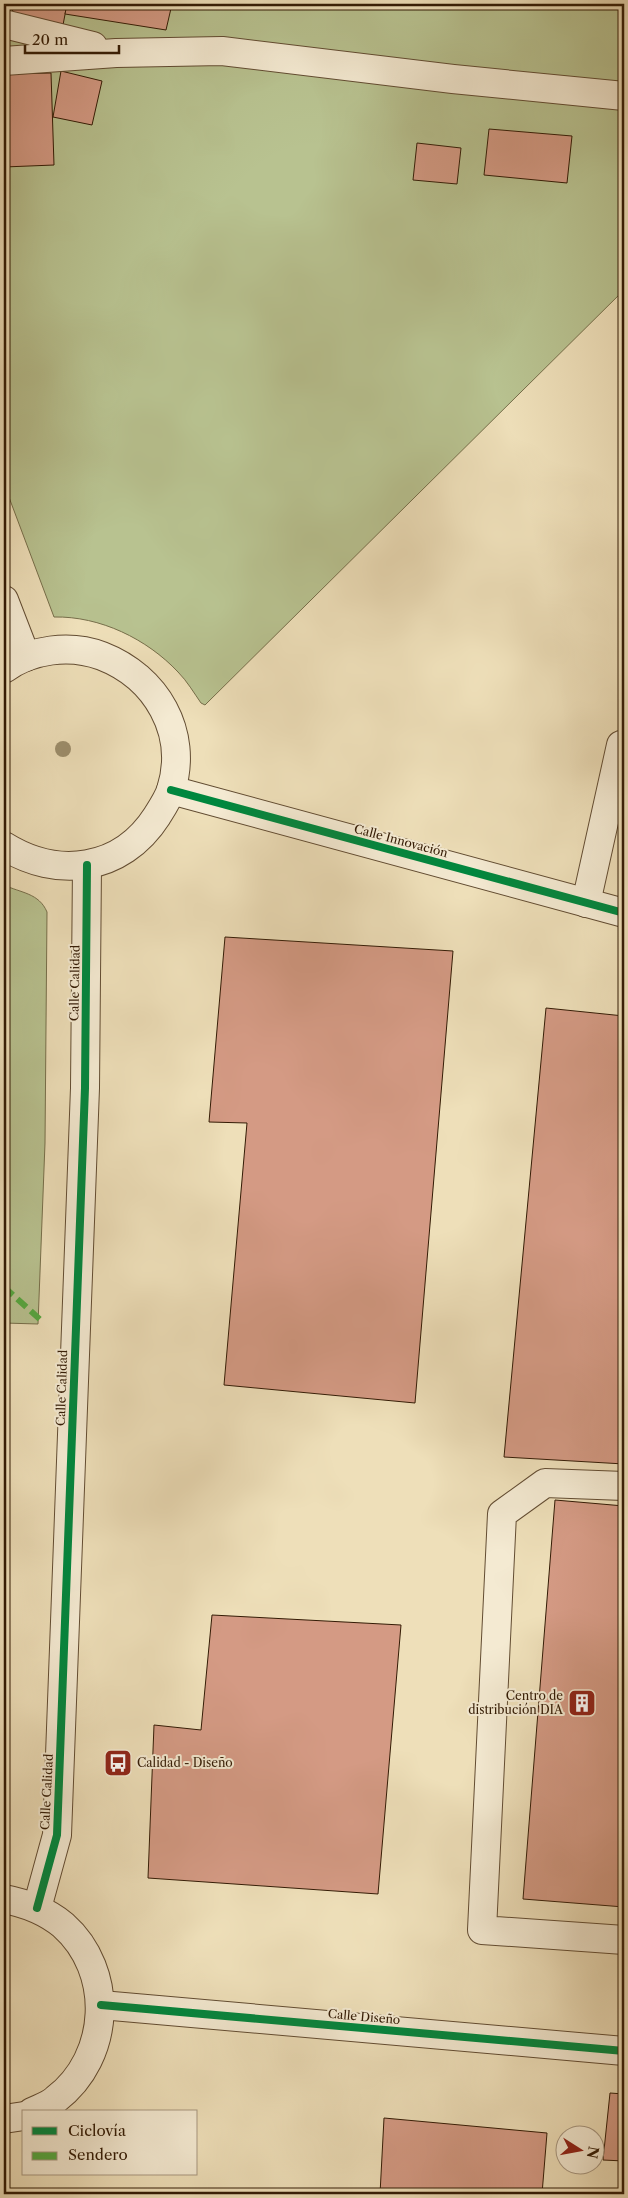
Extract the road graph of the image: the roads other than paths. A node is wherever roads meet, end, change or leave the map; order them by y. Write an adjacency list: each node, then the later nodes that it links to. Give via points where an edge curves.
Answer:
1 (4, 24): 2 (street)
2 (116, 53): 3 (street); 4 (street, via 222,51)
3 (4, 61)
4 (624, 96)
5 (4, 600): 6 (street)
6 (15, 663): 8 (street, via 48,651 72,649 93,652 133,672 150,687 171,727 176,748)
7 (621, 745): 11 (street)
8 (171, 790): 10 (street, via 144,834 108,858); 11 (street, Calle Innovación)
9 (4, 846): 10 (street, via 41,863 64,867)
10 (87, 865): 15 (street, Calle Calidad, via 85,1088 57,1835)
11 (586, 903): 12 (street, Calle Innovación)
12 (624, 913)
13 (624, 1486): 16 (street, via 545,1484 502,1514 482,1930)
14 (4, 1899): 15 (street)
15 (37, 1908): 17 (street, via 62,1925 83,1948 96,1975)
16 (624, 1940)
17 (101, 2005): 18 (street, Calle Diseño); 19 (street, via 97,2041 81,2074 56,2100)
18 (624, 2051)
19 (36, 2110)
20 (22, 2116): 21 (street)
21 (4, 2119)

